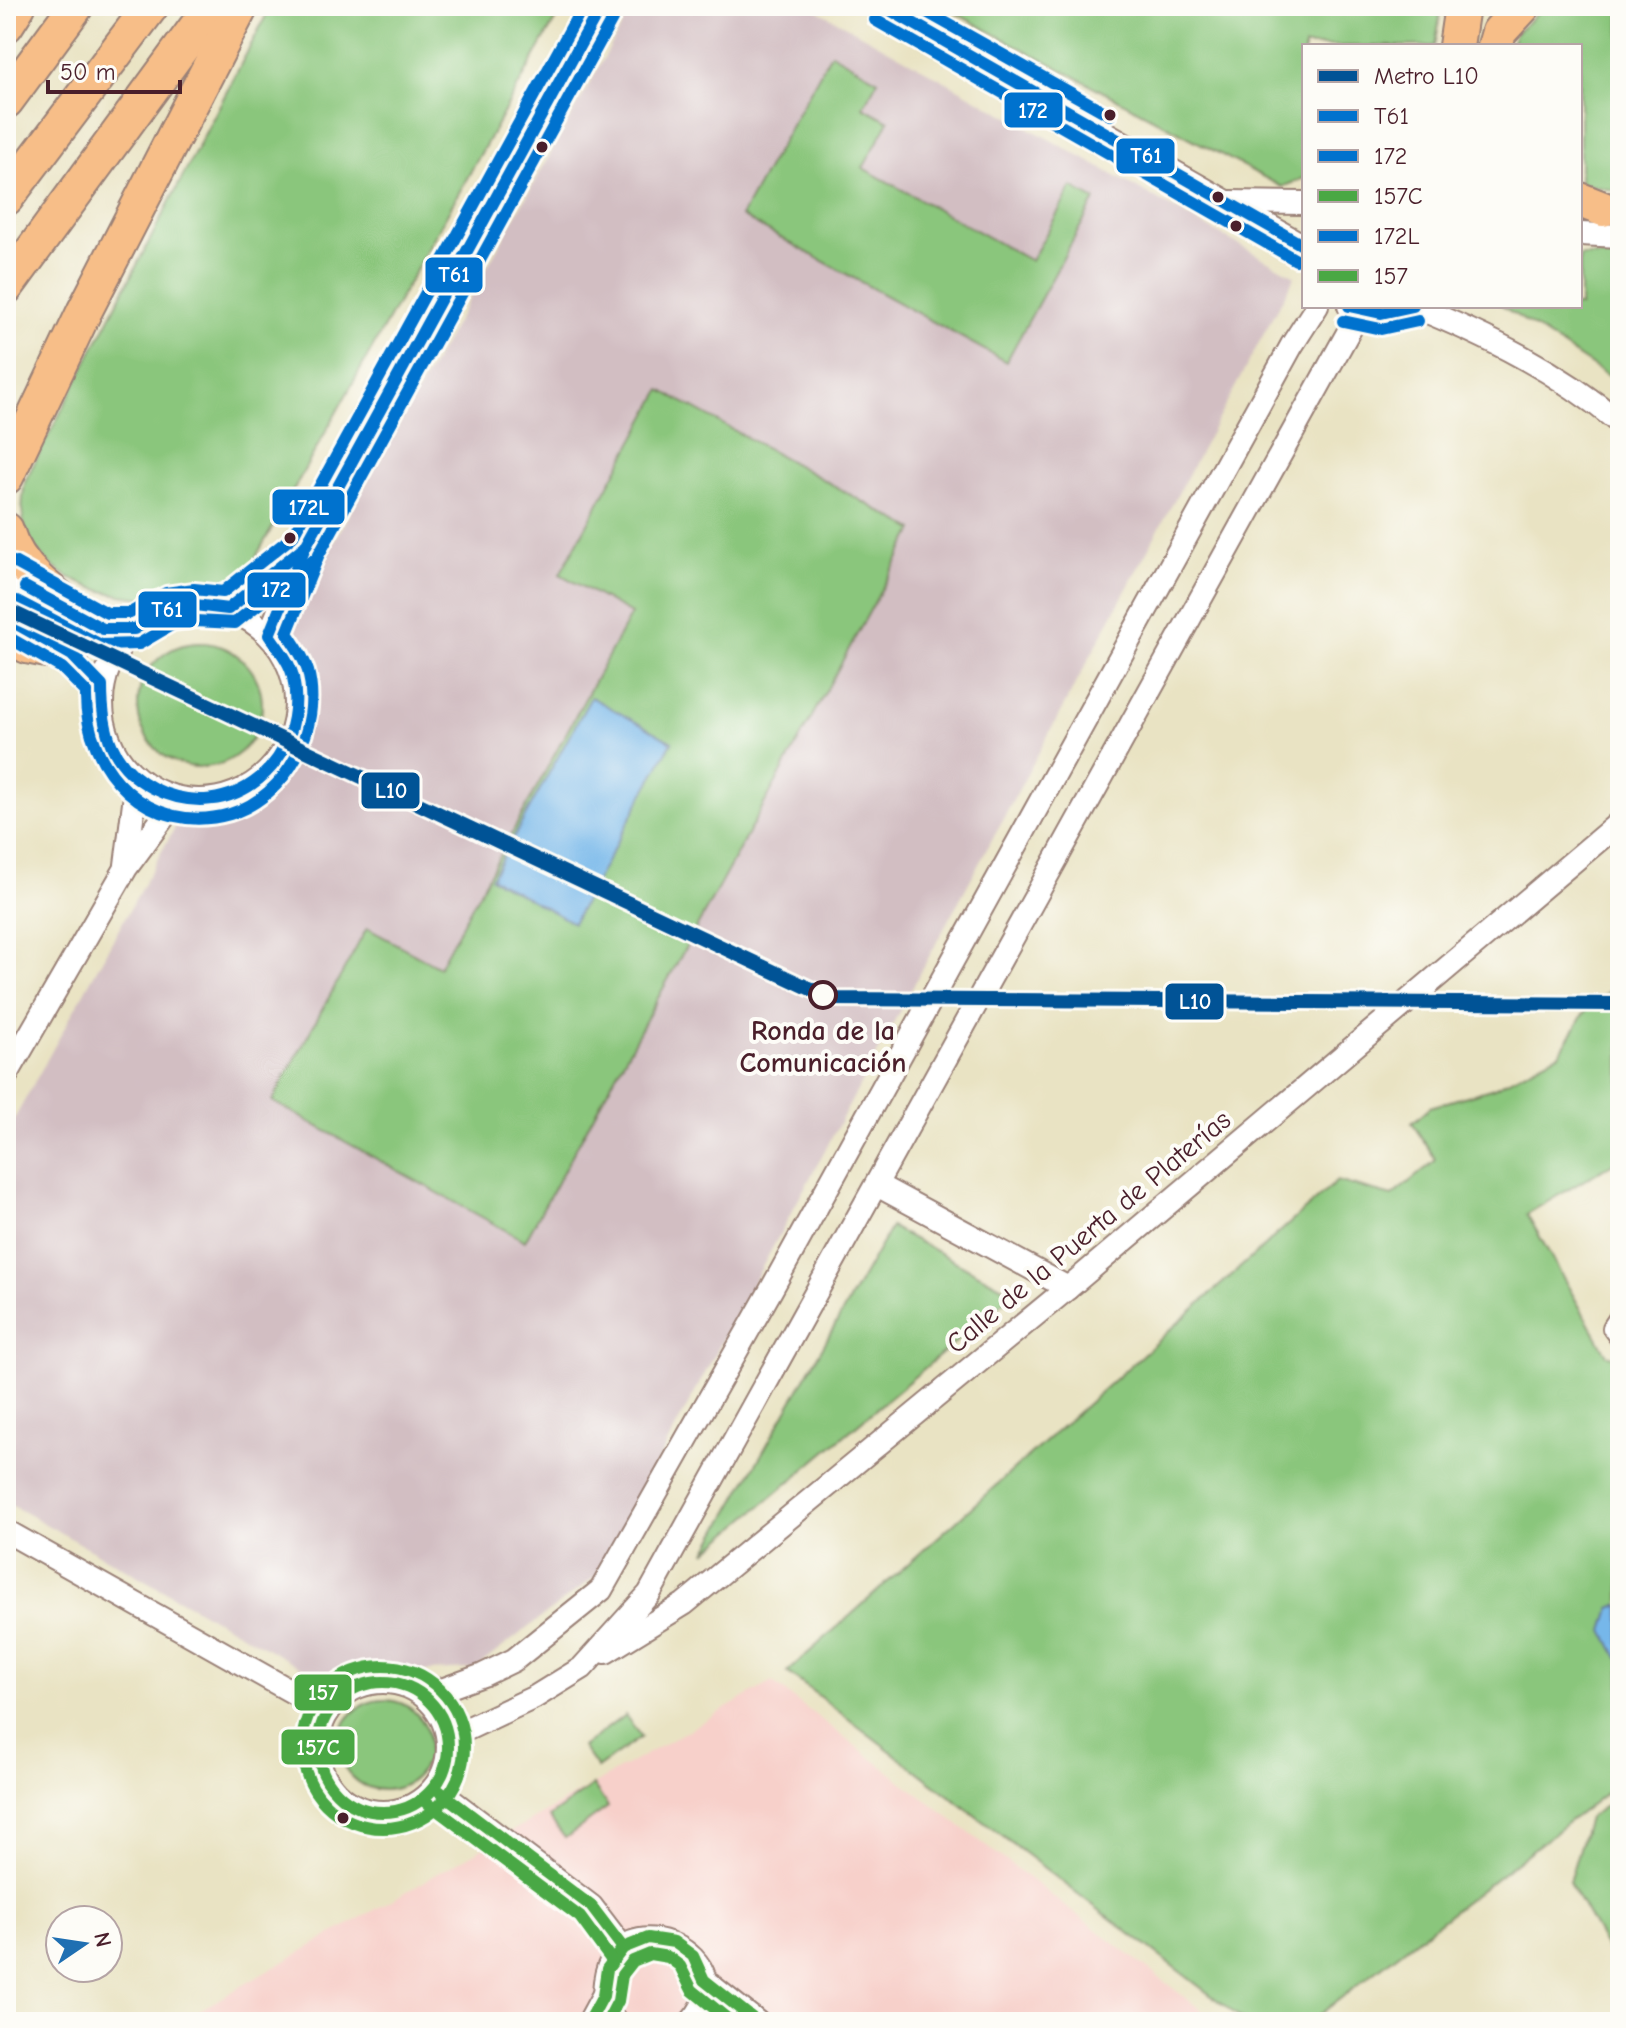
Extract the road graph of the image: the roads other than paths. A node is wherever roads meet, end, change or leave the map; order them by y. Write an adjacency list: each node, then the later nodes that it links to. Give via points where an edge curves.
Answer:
1 (18, 6): 10 (highway)
2 (76, 6): 13 (highway)
3 (151, 6): 14 (highway)
4 (212, 6): 22 (highway)
5 (241, 6): 30 (highway)
6 (601, 6): 32 (street)
7 (883, 6): 16 (street)
8 (1462, 6): 11 (highway)
9 (1523, 6): 12 (highway, via 1499,32)
10 (6, 25)
11 (1456, 44)
12 (1496, 44)
13 (6, 101)
14 (78, 103): 15 (highway); 18 (highway)
15 (6, 198)
16 (1225, 202): 17 (street); 21 (street)
17 (1302, 203)
18 (6, 211)
19 (1601, 213): 20 (street)
20 (1582, 232)
21 (1302, 245)
22 (6, 287)
23 (1316, 308): 52 (street, via 601,1590 514,1660)
24 (1408, 308): 27 (street, via 1394,313)
25 (1418, 308): 28 (street)
26 (1462, 308): 28 (street)
27 (1354, 309): 46 (street)
28 (1484, 335): 29 (street, via 1583,392)
29 (1620, 423)
30 (6, 477)
31 (6, 530): 36 (highway, via 13,552 37,579)
32 (305, 547): 34 (street); 38 (street)
33 (6, 576): 36 (street)
34 (228, 609): 36 (street, via 168,609); 38 (street)
35 (6, 618): 39 (street)
36 (118, 629): 40 (street)
37 (6, 635): 39 (highway, via 27,646)
38 (269, 635): 42 (street, via 293,675 297,709 290,741 274,767 248,789 211,801)
39 (72, 655): 40 (street)
40 (102, 686): 41 (street, via 103,724 115,755)
41 (137, 779): 42 (street); 44 (street)
42 (177, 799): 44 (street)
43 (1620, 822): 47 (street, Calle de la Puerta de Platerías)
44 (126, 868): 45 (street)
45 (6, 1076)
46 (877, 1185): 47 (street); 51 (street, via 649,1594)
47 (1068, 1288): 51 (street, Calle de la Puerta de Platerías, via 684,1604)
48 (1620, 1319): 49 (street, via 1614,1328)
49 (1620, 1336)
50 (6, 1531): 53 (street)
51 (582, 1668): 54 (street)
52 (425, 1696): 53 (street, via 384,1681 352,1690); 54 (street)
53 (328, 1712): 55 (street, via 319,1732 324,1776 355,1807 376,1813 398,1811)
54 (448, 1738): 55 (street, via 446,1764)
55 (435, 1788): 56 (street, via 591,1906)
56 (623, 1948): 57 (street, via 648,1938 674,1942 693,1956); 58 (street, via 607,1969)
57 (704, 1980): 59 (street); 60 (street)
58 (603, 1996): 61 (street); 62 (street)
59 (695, 2018): 60 (street)
60 (755, 2020)
61 (589, 2022)
62 (616, 2022)

